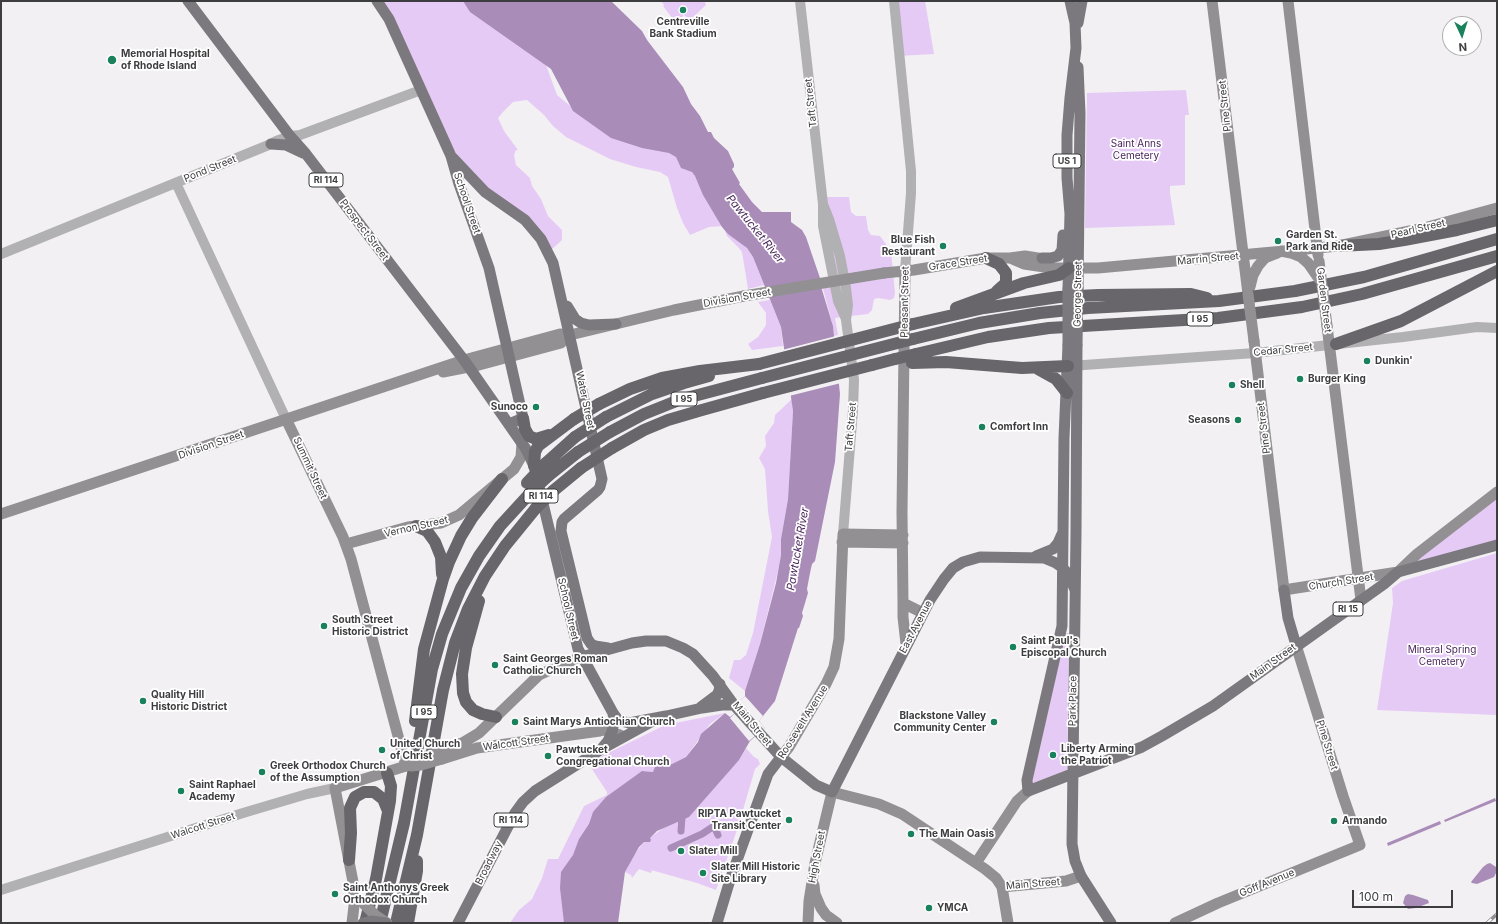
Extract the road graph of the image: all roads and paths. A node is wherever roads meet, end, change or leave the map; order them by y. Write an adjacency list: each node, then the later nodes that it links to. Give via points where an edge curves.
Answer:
1 (188, 1): 12 (main road, Prospect Street / RI 114)
2 (377, 1): 11 (main road, School Street, via 389,18)
3 (800, 1): 64 (street, Taft Street, via 822,204 840,256 841,289 848,306 846,320 854,385)
4 (894, 1): 32 (street, Pleasant Street, via 911,172)
5 (1070, 1): 9 (main road, George Street / US 1)
6 (1212, 1): 25 (main road, Pine Street)
7 (1288, 1): 22 (main road, Garden Street)
8 (1082, 2): 9 (main road, US 1)
9 (1076, 31): 10 (main road, George Street / US 1)
10 (1076, 55): 16 (main road, George Street / US 1, via 1069,110); 31 (main road, George Street / US 1, via 1080,88)
11 (421, 90): 12 (street, Pond Street, via 300,135); 15 (main road, School Street)
12 (290, 136): 13 (street, Pond Street); 14 (main road, Prospect Street / RI 114)
13 (271, 144): 14 (main road, via 286,145); 17 (street, Pond Street)
14 (306, 154): 46 (main road, Prospect Street / RI 114)
15 (451, 156): 36 (main road, Water Street, via 484,192 525,220 535,231 553,263); 43 (main road, School Street, via 489,268)
16 (1067, 165): 29 (main road, via 1062,250 1058,256); 31 (main road, George Street / US 1)
17 (176, 183): 24 (street, Pond Street); 52 (street, Summit Street)
18 (1497, 208): 21 (main road, Pearl Street, via 1424,228)
19 (1497, 220): 21 (highway, via 1418,238 1379,244)
20 (1497, 239): 37 (highway, I 95, via 1349,280 1295,291)
21 (1338, 246): 22 (main road, Marrin Street)
22 (1317, 248): 23 (main road, Marrin Street); 30 (main road, Garden Street)
23 (1281, 251): 25 (main road, Marrin Street); 30 (main road); 33 (main road, via 1265,258)
24 (1, 254)
25 (1243, 255): 31 (main road, Marrin Street); 33 (main road, Pine Street)
26 (1497, 256): 45 (highway, I 95, via 1373,291 1302,307 1218,318 1049,328 982,338)
27 (986, 258): 28 (main road, Grace Street); 32 (main road, Grace Street); 35 (highway, via 999,264 1006,273 1007,280 1004,286)
28 (1010, 258): 29 (main road, Grace Street); 31 (main road, Grace Street, via 1029,265 1055,269)
29 (1042, 258): 31 (main road, Grace Street)
30 (1314, 262): 42 (main road, Garden Street, bridge, via 1314,271 1322,289 1327,326)
31 (1074, 268): 35 (highway, via 1059,275 1032,280); 48 (main road, George Street, bridge)
32 (905, 270): 38 (main road, Division Street, bridge, via 744,296); 65 (main road, Pleasant Street)
33 (1250, 271): 44 (main road, Pine Street, bridge, via 1248,294)
34 (1497, 271): 42 (highway, via 1401,321)
35 (993, 294): 39 (highway)
36 (562, 298): 38 (main road, via 575,319 581,323); 41 (main road, Water Street)
37 (1219, 301): 39 (highway, via 1191,294 1072,296 998,306); 58 (highway, I 95, bridge, via 1088,308 973,324 702,393 667,404 633,419 578,452 548,476)
38 (616, 324): 41 (main road, Division Street)
39 (913, 324): 47 (highway, bridge)
40 (1497, 328): 42 (street, Cedar Street)
41 (570, 335): 43 (main road, Division Street, via 561,343); 81 (main road, Water Street, via 602,479 598,490 564,519 561,531 587,638 595,646)
42 (1333, 344): 44 (street, Cedar Street); 73 (main road, Garden Street)
43 (508, 353): 46 (main road, Division Street); 51 (main road, School Street)
44 (1255, 353): 48 (street, Cedar Street); 75 (main road, Pine Street)
45 (914, 358): 49 (highway); 71 (highway, I 95, bridge, via 872,365 763,393 673,418 644,430 582,468 553,491 505,546)
46 (466, 363): 52 (main road, Division Street, via 420,374); 53 (main road, Prospect Street / RI 114)
47 (759, 364): 54 (highway, bridge, via 662,378 630,388 599,404); 56 (highway, bridge, via 673,387 640,399 606,416)
48 (1072, 366): 49 (highway); 50 (main road, George Street); 63 (main road, George Street)
49 (1036, 368): 50 (highway, via 1056,379)
50 (1067, 393): 62 (main road, George Street)
51 (523, 418): 53 (main road); 54 (highway, via 527,433 532,438 540,439)
52 (286, 419): 60 (main road, Division Street); 66 (main road, Summit Street)
53 (509, 424): 55 (main road, Prospect Street / RI 114)
54 (556, 432): 56 (highway, via 536,449)
55 (522, 443): 56 (main road, School Street / RI 114); 57 (main road, Vernon Street, via 520,461)
56 (540, 464): 58 (highway, bridge); 82 (main road, School Street / RI 114)
57 (502, 479): 61 (main road, Vernon Street, via 459,515 445,522); 72 (highway, via 466,526 452,553)
58 (530, 486): 92 (highway, I 95, via 466,578 442,634 432,669)
59 (1497, 492): 70 (main road, Main Street, via 1417,554)
60 (1, 514)
61 (421, 525): 66 (main road, Vernon Street); 72 (highway, via 435,542 441,557)
62 (1063, 532): 68 (main road, via 1053,549); 69 (main road)
63 (1076, 533): 74 (main road, Park Place)
64 (843, 538): 65 (main road); 96 (main road, Roosevelt Avenue, via 839,639 834,667)
65 (903, 539): 77 (main road, Pleasant Street)
66 (346, 544): 97 (main road, Summit Street)
67 (1497, 544): 70 (main road, RI 15)
68 (1033, 557): 69 (main road, East Avenue, via 1048,559); 78 (main road, East Avenue, via 986,557 963,562 944,579)
69 (1063, 568): 74 (main road); 101 (main road, via 1061,632 1027,780)
70 (1398, 572): 73 (main road, Church Street / RI 15); 76 (main road, Main Street / RI 15)
71 (487, 573): 88 (highway, via 466,648 462,690 471,709); 104 (highway, I 95, via 468,609 451,655)
72 (443, 579): 92 (highway, via 422,659 414,722)
73 (1358, 579): 75 (main road, Church Street / RI 15); 76 (main road, Garden Street)
74 (1076, 590): 99 (main road, Park Place)
75 (1284, 590): 80 (main road, Pine Street, via 1288,618)
76 (1361, 600): 80 (main road, Main Street / RI 15)
77 (903, 603): 78 (main road); 79 (main road, Pleasant Street)
78 (923, 613): 79 (main road, East Avenue)
79 (906, 644): 102 (main road, East Avenue)
80 (1296, 645): 99 (main road, Main Street, via 1206,710 1156,740); 105 (main road, Pine Street)
81 (614, 648): 82 (main road, Main Street); 83 (main road, Main Street, via 646,640 671,643 693,654)
82 (581, 657): 86 (main road, School Street); 88 (main road, Main Street, via 539,675)
83 (720, 684): 84 (main road, Main Street); 85 (main road, via 716,695)
84 (734, 705): 85 (main road, Broadway / RI 114); 96 (main road, Main Street)
85 (695, 710): 87 (main road, Broadway / RI 114)
86 (613, 713): 87 (main road, School Street, via 618,720 629,723); 90 (main road)
87 (666, 716): 91 (main road, Broadway / RI 114)
88 (493, 719): 93 (main road, via 488,730 490,737); 95 (main road, Main Street, via 469,740)
89 (592, 732): 90 (main road, Walcott Street); 93 (main road, Walcott Street); 94 (main road, via 600,737)
90 (612, 732): 91 (main road, Walcott Street); 94 (main road)
91 (627, 735): 94 (main road, Broadway / RI 114)
92 (419, 741): 117 (highway, I 95, via 401,835)
93 (502, 744): 95 (main road, Walcott Street)
94 (600, 750): 114 (main road, Broadway / RI 114, via 550,781 523,802)
95 (443, 754): 97 (main road, Walcott Street, bridge)
96 (781, 757): 102 (main road, Main Street, via 811,782); 121 (main road, Roosevelt Avenue, via 768,774)
97 (405, 764): 98 (main road, Walcott Street)
98 (387, 772): 100 (main road, Walcott Street); 103 (highway, via 391,790)
99 (1072, 773): 101 (main road); 109 (main road, via 1072,844)
100 (335, 788): 106 (main road); 112 (street, Walcott Street, via 257,809)
101 (1028, 791): 107 (main road, via 1017,801)
102 (832, 792): 107 (main road, Main Street, via 879,804 902,814); 108 (main road, High Street)
103 (388, 813): 106 (highway, via 383,799 376,793 364,792 355,798 350,808); 116 (highway, via 376,879)
104 (417, 835): 119 (highway, I 95); 120 (highway, via 417,871)
105 (1360, 845): 126 (main road, Goff Avenue)
106 (348, 860): 110 (main road)
107 (976, 863): 111 (main road, Main Street, via 996,878)
108 (814, 876): 113 (main road, via 817,899 821,908); 122 (main road, High Street)
109 (1081, 876): 111 (main road, Main Street, via 1066,881); 125 (main road)
110 (353, 882): 115 (main road); 118 (main road, bridge, via 364,904)
111 (1002, 887): 124 (main road)
112 (1, 890)
113 (833, 921): 123 (main road, via 824,917 816,918)
114 (458, 922)
115 (352, 923)
116 (364, 923): 118 (main road, bridge)
117 (380, 923)
118 (386, 923)
119 (396, 923)
120 (408, 923)
121 (717, 923)
122 (808, 923)
123 (812, 923)
124 (1008, 923)
125 (1111, 923)
126 (1175, 923)

